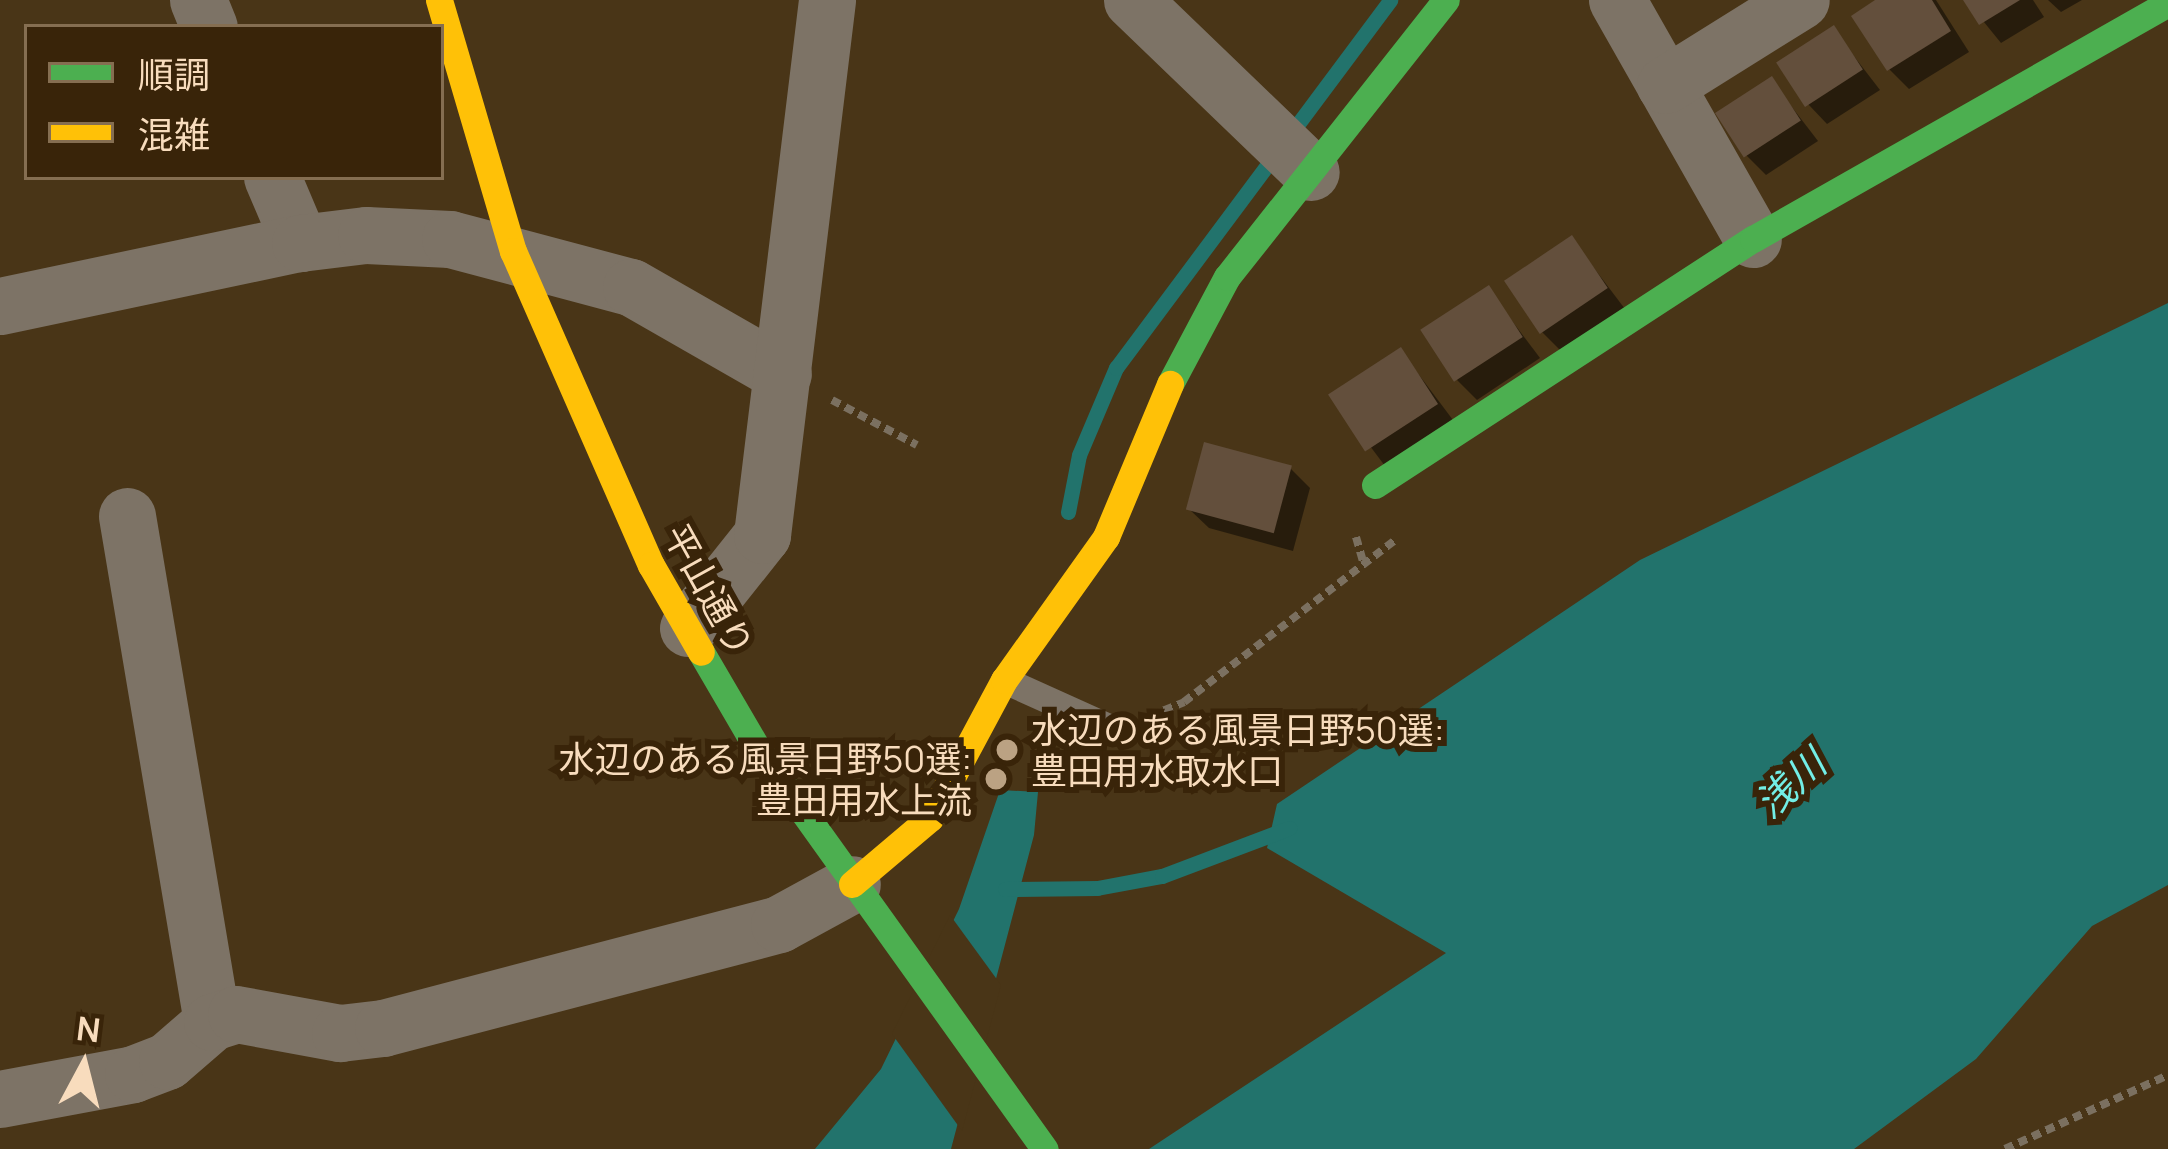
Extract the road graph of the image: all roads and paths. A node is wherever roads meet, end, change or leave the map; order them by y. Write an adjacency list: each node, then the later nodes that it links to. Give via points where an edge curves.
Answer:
1 (440, 0): 13 (street, 平山通り)
2 (827, 0): 15 (street)
3 (1132, 0): 9 (street)
4 (1446, 0): 9 (street)
5 (1617, 0): 8 (street)
6 (1801, 0): 8 (street)
7 (2168, 3): 11 (street)
8 (1665, 85): 11 (street)
9 (1290, 152): 21 (street, via 1106,537)
10 (273, 180): 12 (street)
11 (1753, 239): 17 (street)
12 (300, 243): 13 (street, via 366,235); 14 (street)
13 (514, 251): 15 (street, via 632,287); 20 (street, 平山通り, via 610,484)
14 (0, 306)
15 (783, 374): 16 (path); 20 (street, via 762,535)
16 (917, 445)
17 (1376, 485)
18 (128, 515): 24 (street)
19 (1399, 537): 22 (path, via 1184,702)
20 (688, 628): 23 (street, 平山通り, via 756,746)
21 (1004, 680): 22 (lane); 23 (street, via 930,818)
22 (1115, 730)
23 (852, 884): 24 (street, via 778,924 383,1028 340,1033 236,1014); 27 (street, 平山通り)
24 (212, 1022): 26 (street, via 166,1061)
25 (2168, 1076): 28 (path)
26 (0, 1099)
27 (1046, 1149)
28 (2005, 1149)

